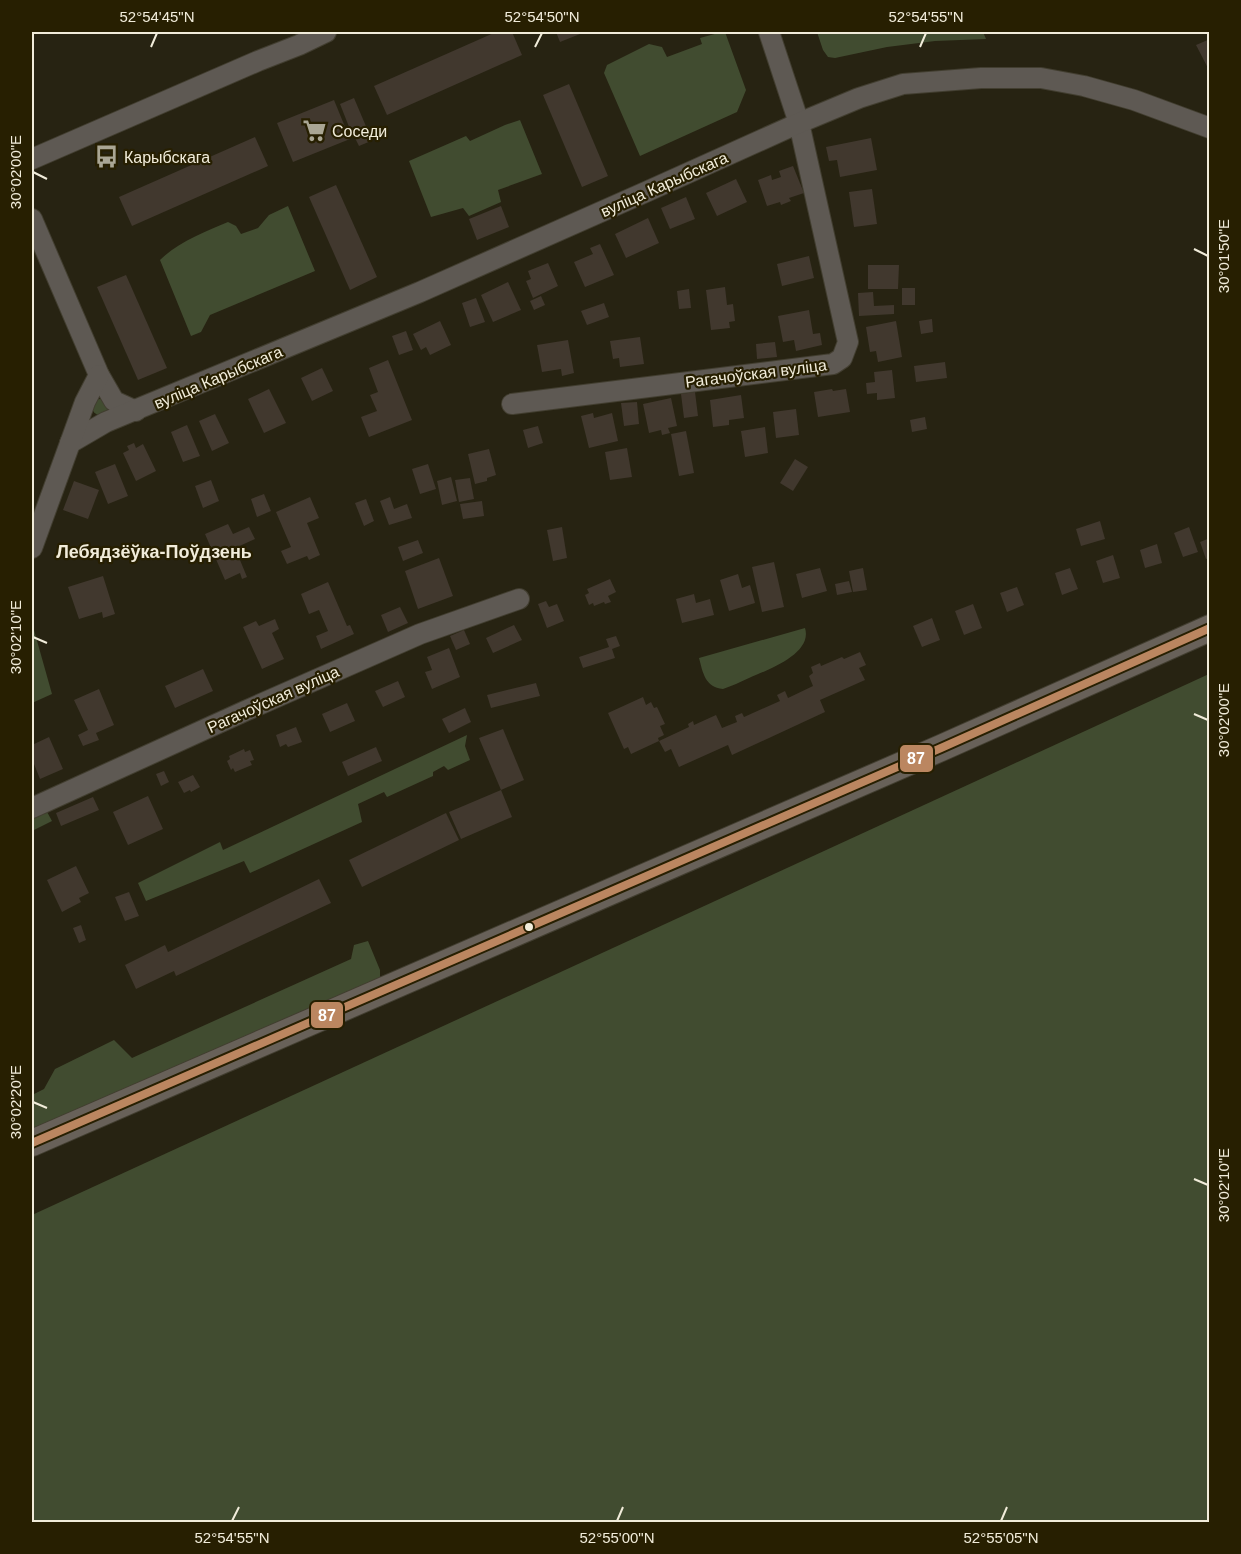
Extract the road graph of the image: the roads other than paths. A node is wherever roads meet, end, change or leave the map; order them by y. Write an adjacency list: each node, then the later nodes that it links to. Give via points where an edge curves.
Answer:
1 (326, 32): 5 (street)
2 (769, 32): 3 (street, Рагачоўская вуліца)
3 (799, 123): 4 (street, вуліца Карыбскага, via 903,84 1041,78 1134,100); 10 (street, Рагачоўская вуліца, via 848,342 842,358 833,364); 11 (street, вуліца Карыбскага, via 420,292)
4 (1209, 128)
5 (32, 159)
6 (32, 219): 7 (street)
7 (99, 375): 8 (street); 9 (street)
8 (114, 401): 9 (street, via 97,392); 11 (street); 12 (street, via 114,415)
9 (85, 402): 12 (street, via 84,412 90,421); 13 (street)
10 (512, 404)
11 (136, 411): 12 (street, вуліца Карыбскага)
12 (106, 422): 13 (street, вуліца Карыбскага)
13 (70, 443): 14 (street)
14 (32, 548)
15 (519, 599): 17 (street, Рагачоўская вуліца, via 410,639)
16 (1209, 628): 18 (main road)
17 (32, 808)
18 (32, 1143)

